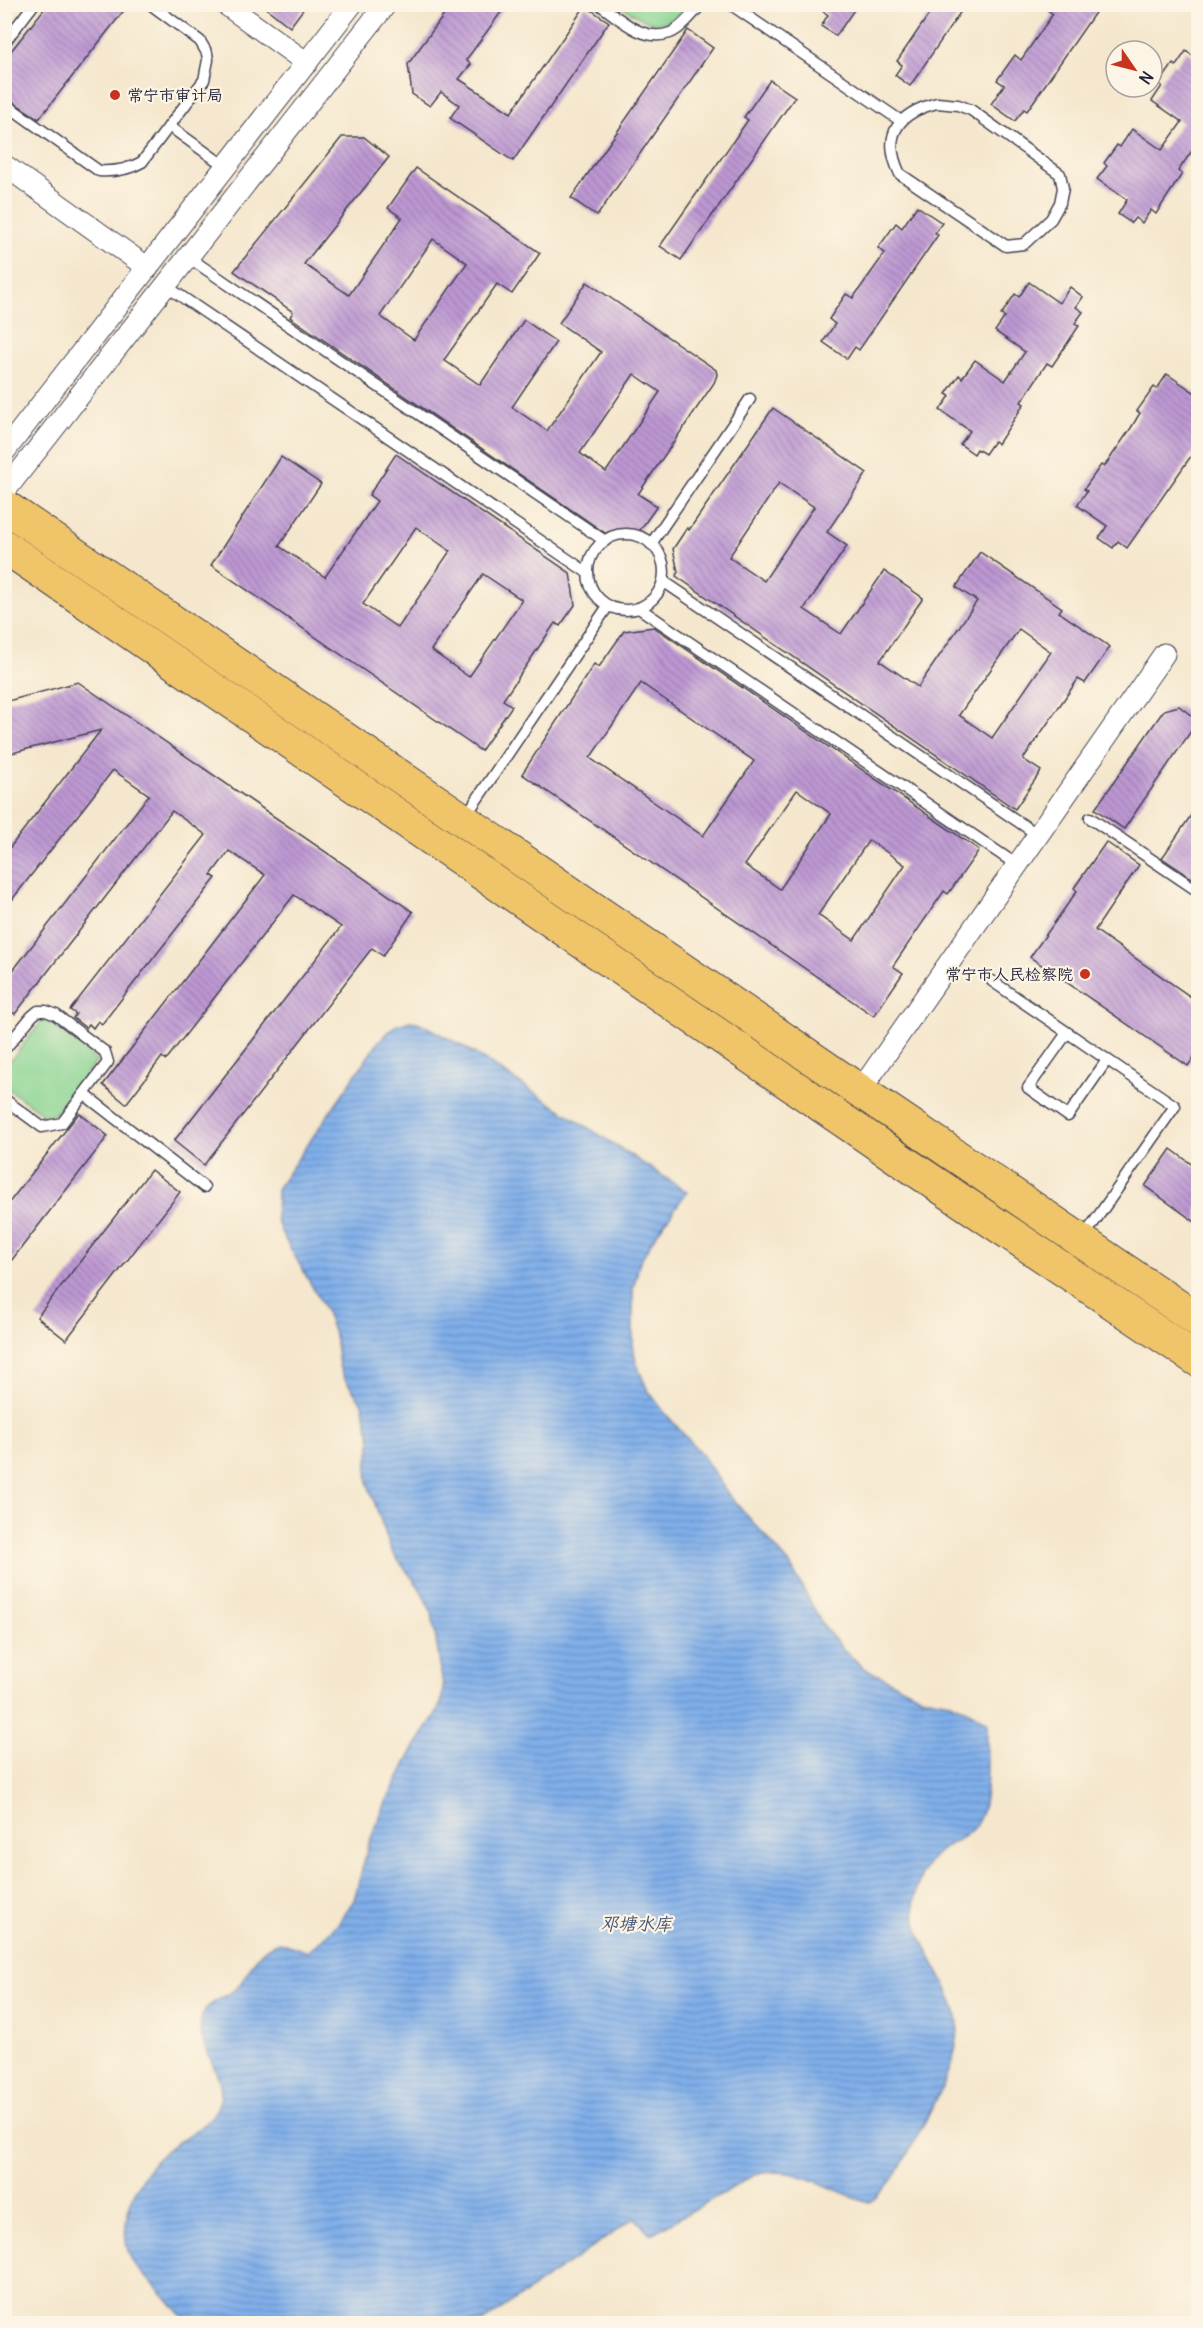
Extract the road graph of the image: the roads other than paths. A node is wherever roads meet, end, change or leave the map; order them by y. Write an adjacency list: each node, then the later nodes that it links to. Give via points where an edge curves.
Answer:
1 (34, 4): 9 (lane)
2 (150, 4): 13 (lane, via 200,41 207,53 204,81)
3 (225, 4): 10 (street)
4 (352, 4): 10 (street)
5 (386, 4): 16 (street)
6 (599, 4): 7 (lane, via 642,34 658,35 672,33)
7 (702, 4)
8 (730, 4): 12 (lane)
9 (4, 43)
10 (307, 63): 15 (street)
11 (4, 103): 13 (lane, via 99,171 130,169 142,162)
12 (901, 121): 12 (lane, via 892,147 900,174 1006,246 1024,244 1051,219 1060,203 1060,174 971,110 937,103 916,108)
13 (169, 126): 15 (lane)
14 (4, 165): 17 (street)
15 (226, 166): 17 (street)
16 (188, 257): 18 (street); 23 (lane)
17 (148, 268): 20 (street)
18 (166, 286): 21 (street); 26 (lane)
19 (750, 399): 24 (lane)
20 (4, 452)
21 (4, 492)
22 (4, 506): 32 (main road)
23 (605, 541): 24 (lane, via 624,535); 26 (lane, via 593,555)
24 (651, 544): 27 (lane, via 662,561)
25 (4, 546): 47 (main road)
26 (588, 573): 28 (lane, via 594,593)
27 (663, 580): 29 (lane, via 654,597); 33 (lane)
28 (608, 606): 29 (lane); 32 (lane)
29 (639, 608): 34 (lane)
30 (1164, 654): 33 (street)
31 (1090, 818): 35 (lane)
32 (463, 819): 41 (main road)
33 (1038, 835): 34 (street)
34 (1017, 865): 41 (street)
35 (1198, 891)
36 (992, 981): 37 (lane)
37 (1067, 1033): 40 (lane); 40 (lane, via 1028,1089 1068,1116)
38 (9, 1036): 39 (lane); 42 (lane, via 38,1011 56,1014 105,1052 108,1062)
39 (4, 1050)
40 (1107, 1060): 45 (lane, via 1175,1106)
41 (860, 1091): 45 (main road)
42 (84, 1094): 43 (lane, via 62,1123 42,1127); 44 (lane)
43 (4, 1099)
44 (204, 1187)
45 (1081, 1241): 46 (main road)
46 (1198, 1320)
47 (1198, 1360)

